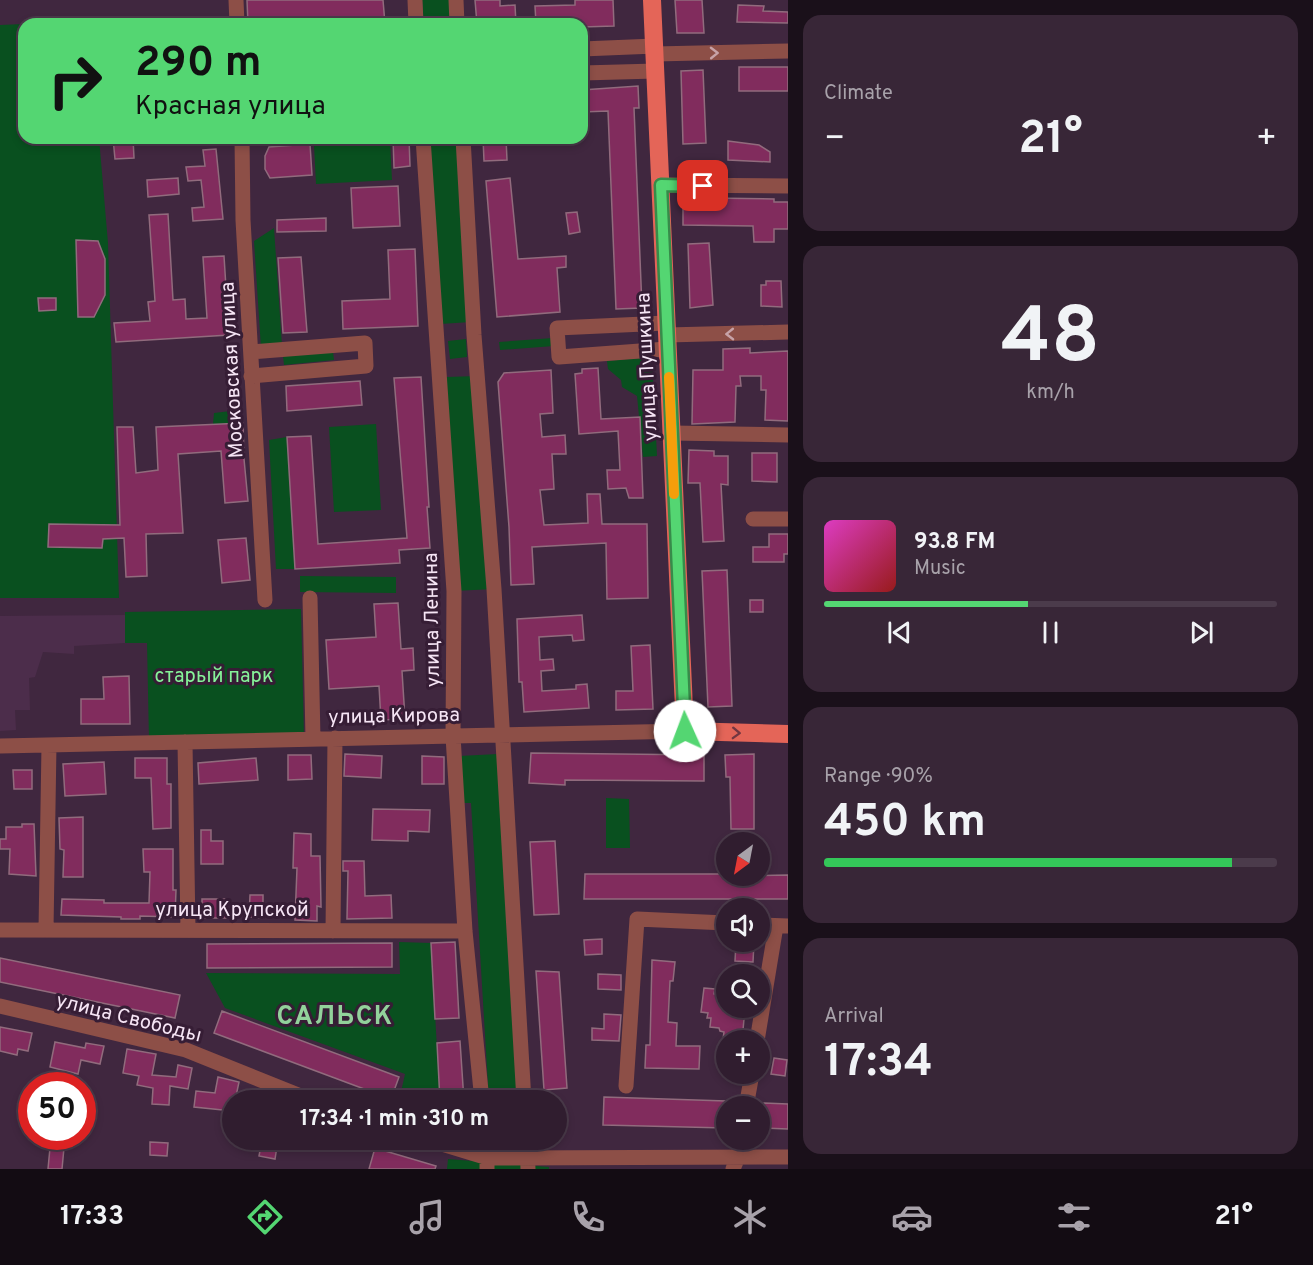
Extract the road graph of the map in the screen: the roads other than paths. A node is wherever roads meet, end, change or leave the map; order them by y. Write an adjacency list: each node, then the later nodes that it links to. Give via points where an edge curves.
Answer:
1 (236, 0): 5 (street)
2 (415, 0): 6 (street)
3 (456, 0): 7 (street)
4 (652, 0): 10 (main road, улица Пушкина)
5 (237, 18)
6 (416, 18)
7 (457, 18)
8 (588, 50): 10 (street)
9 (788, 51): 10 (street, one-way to 9)
10 (655, 57): 11 (street); 15 (main road, улица Пушкина)
11 (588, 72)
12 (242, 144): 19 (street, Московская улица)
13 (423, 144): 30 (street, улица Ленина, via 454,591)
14 (463, 144): 29 (street)
15 (661, 185): 16 (street); 18 (main road, улица Пушкина)
16 (788, 186)
17 (788, 332): 18 (street, one-way to 18)
18 (667, 335): 18 (street, via 557,328 559,357); 21 (main road, улица Пушкина)
19 (250, 352): 20 (street, Московская улица); 20 (street, via 365,343 366,366)
20 (251, 376): 26 (street, Московская улица)
21 (672, 433): 22 (street); 27 (main road, улица Пушкина)
22 (788, 435)
23 (753, 519): 24 (street)
24 (788, 519)
25 (310, 598): 32 (street)
26 (265, 600)
27 (685, 731): 28 (main road, улица Кирова, one-way to 28); 29 (street, улица Кирова)
28 (788, 734)
29 (502, 735): 30 (street, улица Кирова); 48 (street)
30 (453, 736): 31 (street, улица Кирова); 42 (street, улица Ленина)
31 (342, 738): 32 (street, улица Кирова); 41 (street)
32 (313, 739): 33 (street, улица Кирова)
33 (185, 742): 34 (street, улица Кирова); 40 (street)
34 (49, 745): 35 (street, улица Кирова); 39 (street)
35 (0, 746)
36 (716, 923): 45 (street, via 637,919)
37 (782, 926): 44 (street)
38 (0, 930): 39 (street, улица Крупской)
39 (46, 930): 40 (street, улица Крупской)
40 (188, 930): 41 (street, улица Крупской)
41 (333, 931): 42 (street, улица Крупской)
42 (465, 931): 47 (street, улица Ленина)
43 (0, 1006): 46 (street, улица Свободы, via 186,1050)
44 (759, 1030)
45 (626, 1086)
46 (286, 1090)
47 (481, 1090)
48 (523, 1090)
49 (455, 1150): 51 (street)
50 (788, 1157): 53 (street)
51 (488, 1163): 52 (street); 54 (street)
52 (528, 1163): 53 (street)
53 (736, 1163)
54 (475, 1169)

